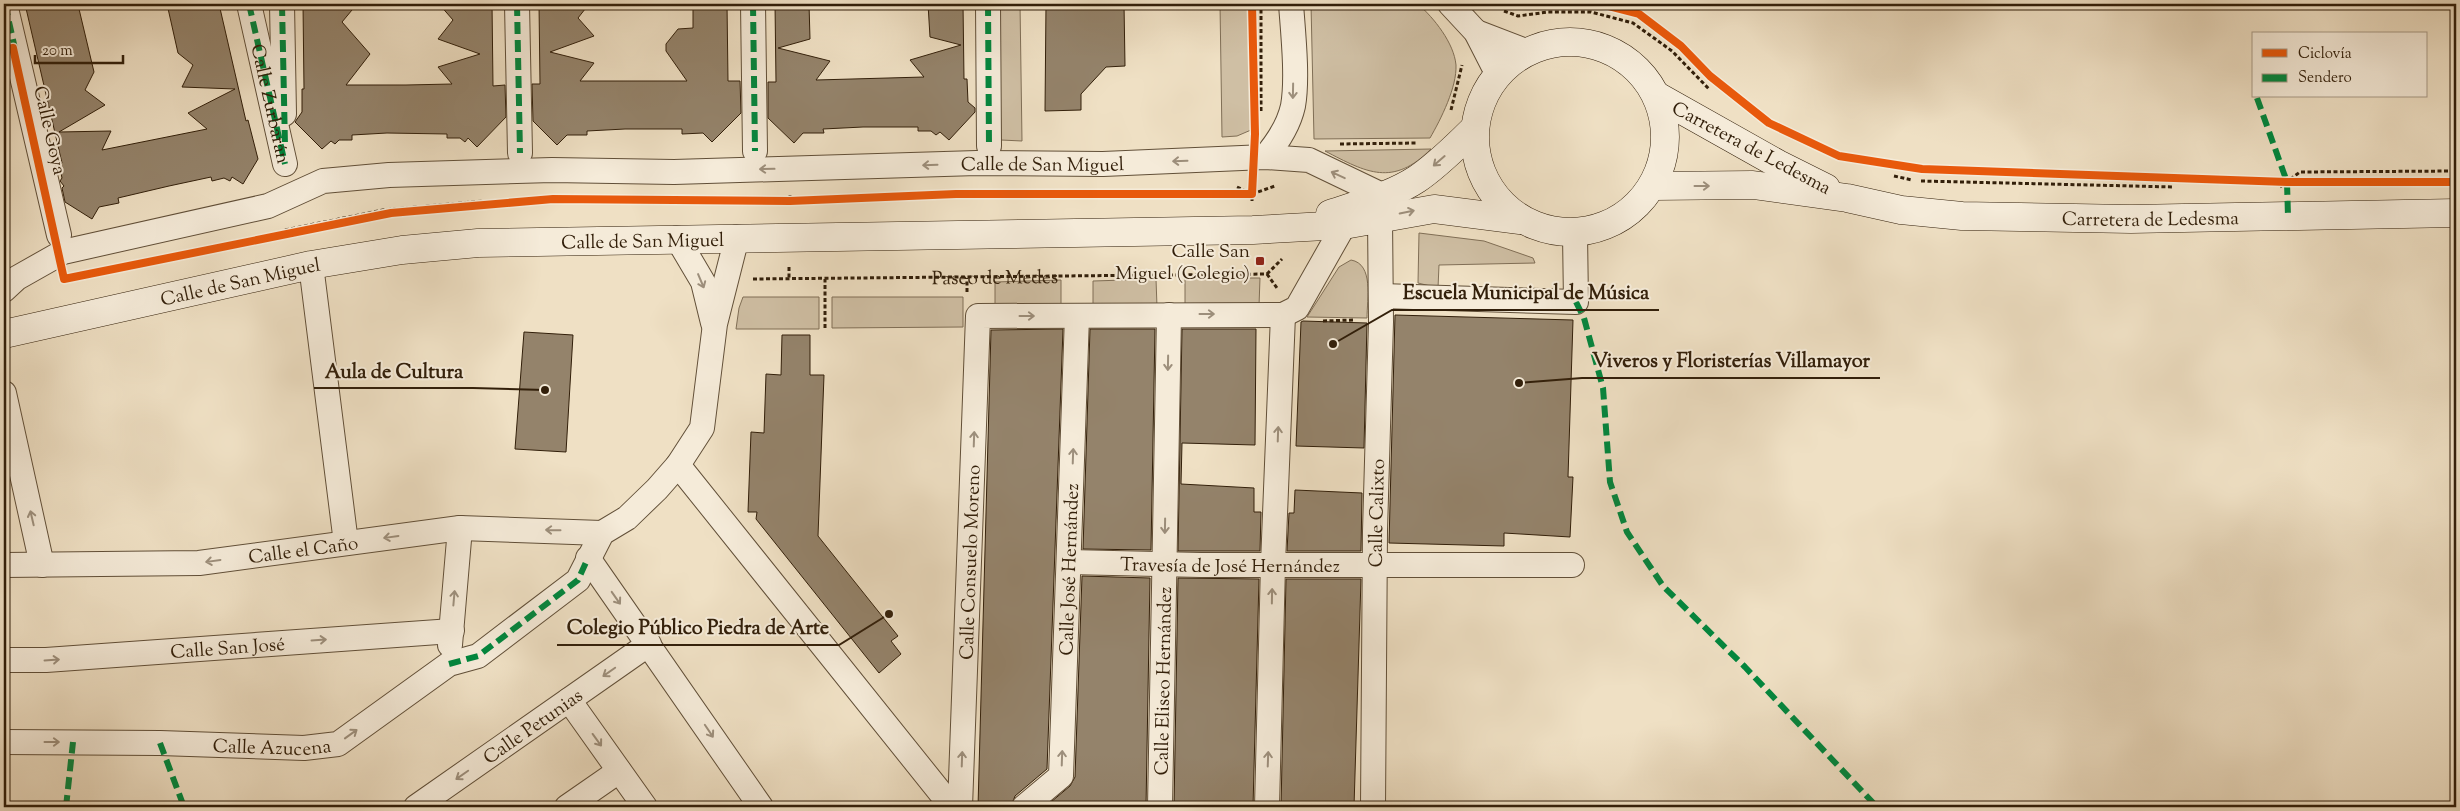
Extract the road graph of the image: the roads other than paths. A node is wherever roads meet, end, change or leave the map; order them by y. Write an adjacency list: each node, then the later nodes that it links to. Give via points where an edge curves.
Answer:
1 (5, 4): 11 (street, Calle Goya)
2 (249, 4): 3 (street, Calle Zurbarán, via 285,164)
3 (282, 4)
4 (516, 4): 17 (street)
5 (753, 4): 16 (street)
6 (988, 4): 15 (street)
7 (1290, 4): 18 (street, one-way to 18, via 1294,42 1293,106 1277,143)
8 (1450, 4): 9 (street)
9 (1476, 32): 10 (street); 12 (street)
10 (1528, 52): 12 (main road); 13 (main road, via 1557,42 1594,45 1615,53 1640,71)
11 (10, 57): 27 (street, Calle Goya)
12 (1498, 74): 14 (main road, via 1486,90)
13 (1657, 96): 19 (main road, via 1666,126 1664,157); 20 (main road, Carretera de Ledesma, via 1778,164)
14 (1475, 128): 21 (main road, Calle de San Miguel, one-way to 21, via 1438,163); 23 (main road, via 1478,164 1485,180 1493,196)
15 (989, 146)
16 (755, 151)
17 (520, 154)
18 (1259, 158): 21 (street, Calle de San Miguel, one-way to 18, via 1309,160); 31 (street, Calle de San Miguel, one-way to 31, via 674,172 552,170 332,180 268,206 58,253 17,278)
19 (1653, 186): 20 (main road, Carretera de Ledesma, one-way to 20, via 1752,186); 26 (main road, via 1620,220)
20 (1847, 198): 22 (main road, Carretera de Ledesma, via 1901,210 1962,216 2131,219)
21 (1382, 207): 23 (main road, Calle de San Miguel, one-way to 23, via 1434,208); 24 (main road, Calle de San Miguel); 25 (main road, Calle de San Miguel); 32 (street, Calle Calixto)
22 (2456, 213)
23 (1520, 220): 26 (main road, via 1546,231)
24 (1344, 225): 25 (main road, Calle de San Miguel); 34 (street, via 1298,308)
25 (1290, 228): 28 (main road, Calle de San Miguel)
26 (1575, 234): 32 (street, via 1576,302)
27 (59, 235)
28 (737, 237): 29 (main road, Calle de San Miguel); 37 (street)
29 (678, 238): 30 (main road, Calle de San Miguel, via 478,243 402,250); 37 (street, one-way to 37, via 702,282)
30 (311, 266): 38 (main road, Calle de San Miguel); 43 (street)
31 (4, 290)
32 (1381, 296): 49 (street, Calle Calixto)
33 (1169, 315): 34 (street, Paseo de Medes, one-way to 34); 36 (street, Paseo de Medes); 46 (street, Calle Eliseo Hernández, one-way to 46)
34 (1283, 315): 47 (street, one-way to 34)
35 (978, 316): 36 (street, Paseo de Medes, one-way to 36); 64 (street, Calle Consuelo Moreno, one-way to 35)
36 (1077, 316): 45 (street, Calle José Hernández, one-way to 36)
37 (714, 329): 40 (street, via 702,428)
38 (4, 334)
39 (4, 393): 48 (street, one-way to 39)
40 (678, 465): 42 (street, via 627,518); 63 (street)
41 (460, 528): 42 (street, Calle el Caño, one-way to 41); 43 (street, Calle el Caño, one-way to 43); 52 (street, one-way to 41)
42 (602, 533): 44 (street)
43 (346, 543): 48 (street, Calle el Caño, one-way to 48, via 199,563)
44 (588, 558): 53 (street, one-way to 53); 55 (street, Calle Azucena, via 578,580 478,656)
45 (1069, 562): 46 (street, Travesía de José Hernández); 65 (street, Calle José Hernández, one-way to 45, via 1061,776)
46 (1165, 564): 47 (street, Travesía de José Hernández); 66 (street, Calle Eliseo Hernández)
47 (1273, 564): 49 (street, Travesía de José Hernández); 67 (street, one-way to 47)
48 (42, 565): 51 (street, Calle el Caño)
49 (1375, 565): 50 (street, Travesía de José Hernández); 68 (street, Calle Calixto)
50 (1572, 565)
51 (4, 566)
52 (452, 631): 54 (street, Calle San José, one-way to 52, via 46,660); 55 (street)
53 (649, 644): 56 (street, Calle Petunias, one-way to 56); 62 (street, one-way to 62)
54 (4, 660)
55 (449, 664): 57 (street, Calle Azucena, one-way to 55, via 304,748 338,744)
56 (569, 700): 58 (street, one-way to 58); 59 (street, Calle Petunias, one-way to 59)
57 (4, 742)
58 (620, 771): 60 (street); 61 (street)
59 (416, 807)
60 (567, 807)
61 (645, 807)
62 (761, 807)
63 (952, 807)
64 (960, 807)
65 (1024, 807)
66 (1160, 807)
67 (1267, 807)
68 (1374, 807)

